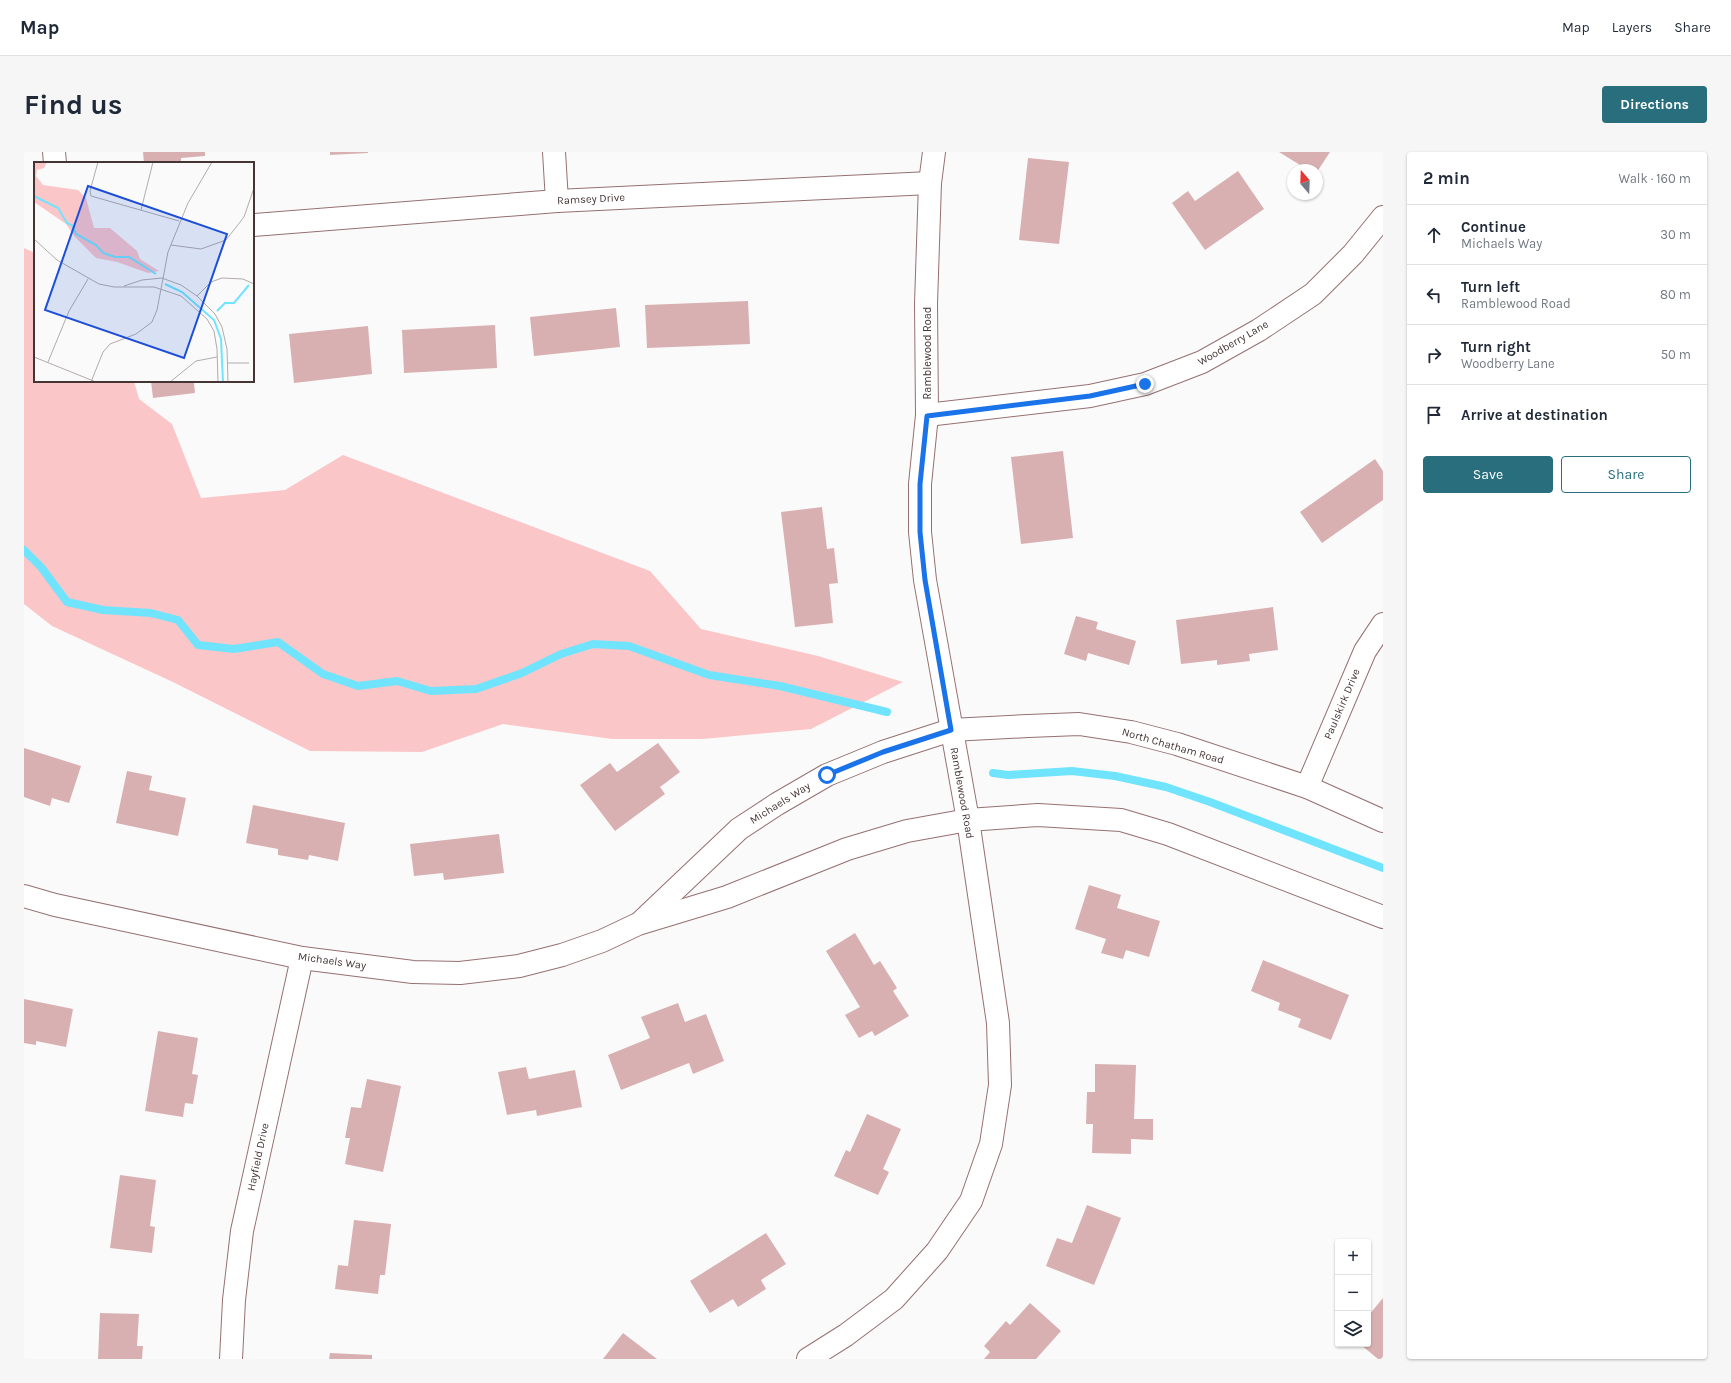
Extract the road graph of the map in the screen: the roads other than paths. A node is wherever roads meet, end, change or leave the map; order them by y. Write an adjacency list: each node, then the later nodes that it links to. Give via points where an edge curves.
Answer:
1 (54, 152): 4 (street)
2 (554, 152): 6 (street)
3 (934, 152): 5 (street, Ramblewood Road)
4 (55, 162)
5 (930, 183): 6 (street, Ramsey Drive); 9 (street, Ramblewood Road, via 926,304)
6 (557, 201): 8 (street, Ramsey Drive)
7 (1383, 217): 9 (street, Woodberry Lane, via 1313,294 1259,330 1202,362 1145,384 1090,396)
8 (254, 225)
9 (927, 416): 11 (street, Ramblewood Road, via 920,484 920,532 925,580)
10 (1383, 624): 12 (street, Paulskirk Drive, via 1365,651)
11 (951, 730): 12 (street, North Chatham Road, via 1080,724 1131,732 1177,744); 13 (street, Ramblewood Road); 17 (street, Michaels Way, via 883,752 827,775 777,804 739,829)
12 (1307, 787): 14 (street, North Chatham Road)
13 (968, 820): 16 (street, via 1038,815 1121,820 1168,834); 17 (street, Michaels Way, via 907,831 847,849 727,897); 20 (street, Ramblewood Road, via 998,1023 1000,1085 991,1144 971,1201 937,1250 894,1299 846,1335)
14 (1383, 821)
15 (24, 896): 18 (street, Michaels Way, via 55,905)
16 (1383, 917)
17 (638, 924): 18 (street, Michaels Way, via 602,941 562,955 519,966 460,973 413,972)
18 (302, 958): 19 (street, Hayfield Drive, via 242,1231 234,1300)
19 (231, 1359)
20 (808, 1359)

